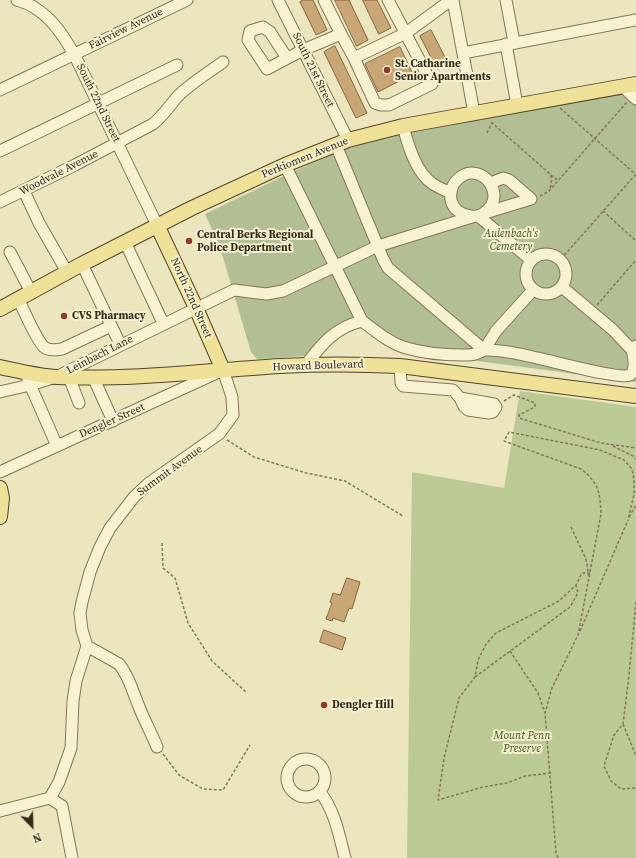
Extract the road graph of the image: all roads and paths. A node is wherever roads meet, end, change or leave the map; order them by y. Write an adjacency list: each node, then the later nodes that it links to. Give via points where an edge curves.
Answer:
1 (17, 0): 14 (street, South 22nd Street, via 43,14 63,34)
2 (186, 0): 14 (street, Fairview Avenue)
3 (278, 0): 12 (street, South 21st Street)
4 (324, 0): 10 (street)
5 (388, 0): 9 (street)
6 (452, 0): 9 (street); 13 (street)
7 (506, 0): 11 (street)
8 (636, 20): 11 (street)
9 (406, 33): 16 (street); 16 (street, via 432,84 389,105 376,103)
10 (341, 34): 12 (street); 16 (street)
11 (510, 43): 13 (street); 25 (street)
12 (303, 50): 15 (street); 32 (street, South 21st Street)
13 (463, 53): 26 (street)
14 (74, 54): 21 (street, Fairview Avenue); 24 (street, South 22nd Street)
15 (287, 58): 15 (street, via 267,68 248,40 250,31 263,26)
16 (354, 58)
17 (223, 62): 31 (street, Woodvale Avenue, via 179,95 162,117 153,124)
18 (177, 65): 24 (street)
19 (636, 84): 20 (main road, Perkiomen Avenue)
20 (622, 86): 22 (main road, Perkiomen Avenue); 23 (street)
21 (0, 90)
22 (555, 99): 25 (main road, Perkiomen Avenue); 30 (path, via 558,107)
23 (632, 100): 30 (path)
24 (98, 103): 31 (street, South 22nd Street); 33 (street)
25 (517, 105): 26 (main road, Perkiomen Avenue)
26 (478, 112): 27 (path, via 483,121); 28 (main road, Perkiomen Avenue)
27 (492, 122): 29 (path); 36 (path)
28 (404, 126): 32 (main road, Perkiomen Avenue); 42 (street, via 418,166 425,177)
29 (487, 133)
30 (594, 138): 35 (path); 37 (path)
31 (117, 143): 40 (street, Woodvale Avenue); 48 (street, South 22nd Street)
32 (342, 143): 34 (main road, Perkiomen Avenue); 51 (street, South 21st Street)
33 (0, 151)
34 (285, 165): 48 (main road, Perkiomen Avenue); 57 (street)
35 (636, 173): 46 (path)
36 (550, 174): 37 (path); 41 (path, via 552,179)
37 (557, 180): 41 (path)
38 (491, 183): 39 (street, via 503,178); 42 (street, via 480,175 467,174 456,181); 47 (street, via 493,203 489,209)
39 (519, 188): 43 (street); 45 (street, via 520,196)
40 (24, 190): 44 (street, Woodvale Avenue); 58 (street)
41 (549, 190): 43 (path)
42 (451, 193): 47 (street, via 451,200 459,212 465,216)
43 (531, 199): 45 (street, Leinbach Lane)
44 (0, 202)
45 (517, 203): 47 (street, Leinbach Lane)
46 (603, 211): 49 (path); 53 (path)
47 (478, 215): 51 (street, Leinbach Lane); 54 (street)
48 (158, 225): 50 (main road, Perkiomen Avenue); 63 (main road, North 22nd Street)
49 (636, 241)
50 (125, 242): 56 (main road, Perkiomen Avenue); 67 (street)
51 (378, 246): 57 (street, Leinbach Lane); 71 (street, South 21st Street, via 388,268 394,274)
52 (10, 252): 61 (street)
53 (561, 259): 54 (street, via 549,254 536,256); 59 (street, via 567,276)
54 (531, 260): 60 (street, via 526,272 528,284)
55 (636, 260): 65 (path)
56 (82, 264): 58 (main road, Perkiomen Avenue); 68 (street)
57 (334, 266): 63 (street, Leinbach Lane, via 283,291 266,294 234,290); 66 (street)
58 (67, 272): 61 (main road, Perkiomen Avenue)
59 (562, 287): 60 (street, via 551,294); 65 (street)
60 (533, 290): 71 (street, via 496,331)
61 (31, 292): 62 (main road, Perkiomen Avenue)
62 (18, 299): 64 (main road, Perkiomen Avenue); 68 (street, via 38,338 43,346 49,349 62,349)
63 (196, 308): 67 (street, Leinbach Lane); 75 (main road, North 22nd Street)
64 (0, 309)
65 (591, 311): 70 (street)
66 (362, 321): 71 (street, via 402,346 425,352 450,355 475,354); 72 (street, via 334,333)
67 (163, 323): 69 (street, Leinbach Lane)
68 (111, 326): 69 (street)
69 (120, 344): 79 (street, Leinbach Lane)
70 (634, 348): 76 (street)
71 (484, 350): 76 (street, via 506,351 617,375 626,376)
72 (305, 366): 73 (main road, Howard Boulevard); 75 (main road, Howard Boulevard)
73 (400, 366): 78 (main road, Howard Boulevard); 83 (street, via 403,386)
74 (0, 367): 77 (main road, Howard Boulevard)
75 (223, 370): 80 (main road, Howard Boulevard); 87 (street, Dengler Street); 88 (street, Summit Avenue, via 232,397 233,415)
76 (635, 371)
77 (24, 372): 79 (main road, Howard Boulevard); 81 (street)
78 (455, 372): 83 (street); 84 (main road, Howard Boulevard)
79 (62, 377): 80 (main road, Howard Boulevard); 81 (street, Leinbach Lane); 85 (street)
80 (93, 377): 87 (street)
81 (30, 385): 82 (street, Leinbach Lane); 90 (street)
82 (0, 392)
83 (456, 394): 86 (street)
84 (636, 396)
85 (79, 403)
86 (494, 404): 89 (path, via 514,395 535,403 535,407 519,415 519,418)
87 (113, 421): 90 (street, Dengler Street)
88 (219, 434): 96 (path, via 254,457 306,473 345,480); 106 (street, Summit Avenue, via 149,483 127,504 110,528 90,572 82,602 80,613)
89 (612, 445): 91 (path); 92 (path)
90 (56, 446): 93 (street, Dengler Street)
91 (636, 448)
92 (636, 459)
93 (0, 472)
94 (0, 488): 97 (main road)
95 (636, 505): 98 (path)
96 (403, 516)
97 (0, 517)
98 (628, 520): 102 (path, via 634,494 634,480 632,468 624,460 600,450 509,432 504,441 581,469 597,485 601,514); 105 (path)
99 (571, 527): 102 (path, via 586,559)
100 (162, 543): 109 (path, via 163,568 175,578 188,623 212,661)
101 (591, 573): 103 (path, via 582,573)
102 (589, 580): 105 (path)
103 (576, 584): 107 (path, via 578,593 570,607); 108 (path, via 558,600 496,633 486,644 478,660)
104 (636, 602): 111 (path)
105 (578, 634): 110 (path, via 552,688)
106 (87, 646): 113 (street, via 119,664 123,669); 118 (street, via 75,688 71,748 59,782)
107 (510, 651): 108 (path); 110 (path, via 538,694)
108 (475, 677): 115 (path, via 459,698 444,758 438,800 525,776)
109 (246, 692)
110 (546, 713): 115 (path)
111 (623, 724): 114 (path); 116 (path, via 614,735 604,766 611,781 621,790)
112 (250, 745): 113 (path, via 223,790 203,789 179,775)
113 (157, 747)
114 (636, 756)
115 (550, 773): 122 (path)
116 (636, 788)
117 (320, 792): 121 (street, via 332,812)
118 (50, 798): 119 (street); 120 (street, via 62,806)
119 (0, 811)
120 (72, 858)
121 (345, 858)
122 (558, 858)

